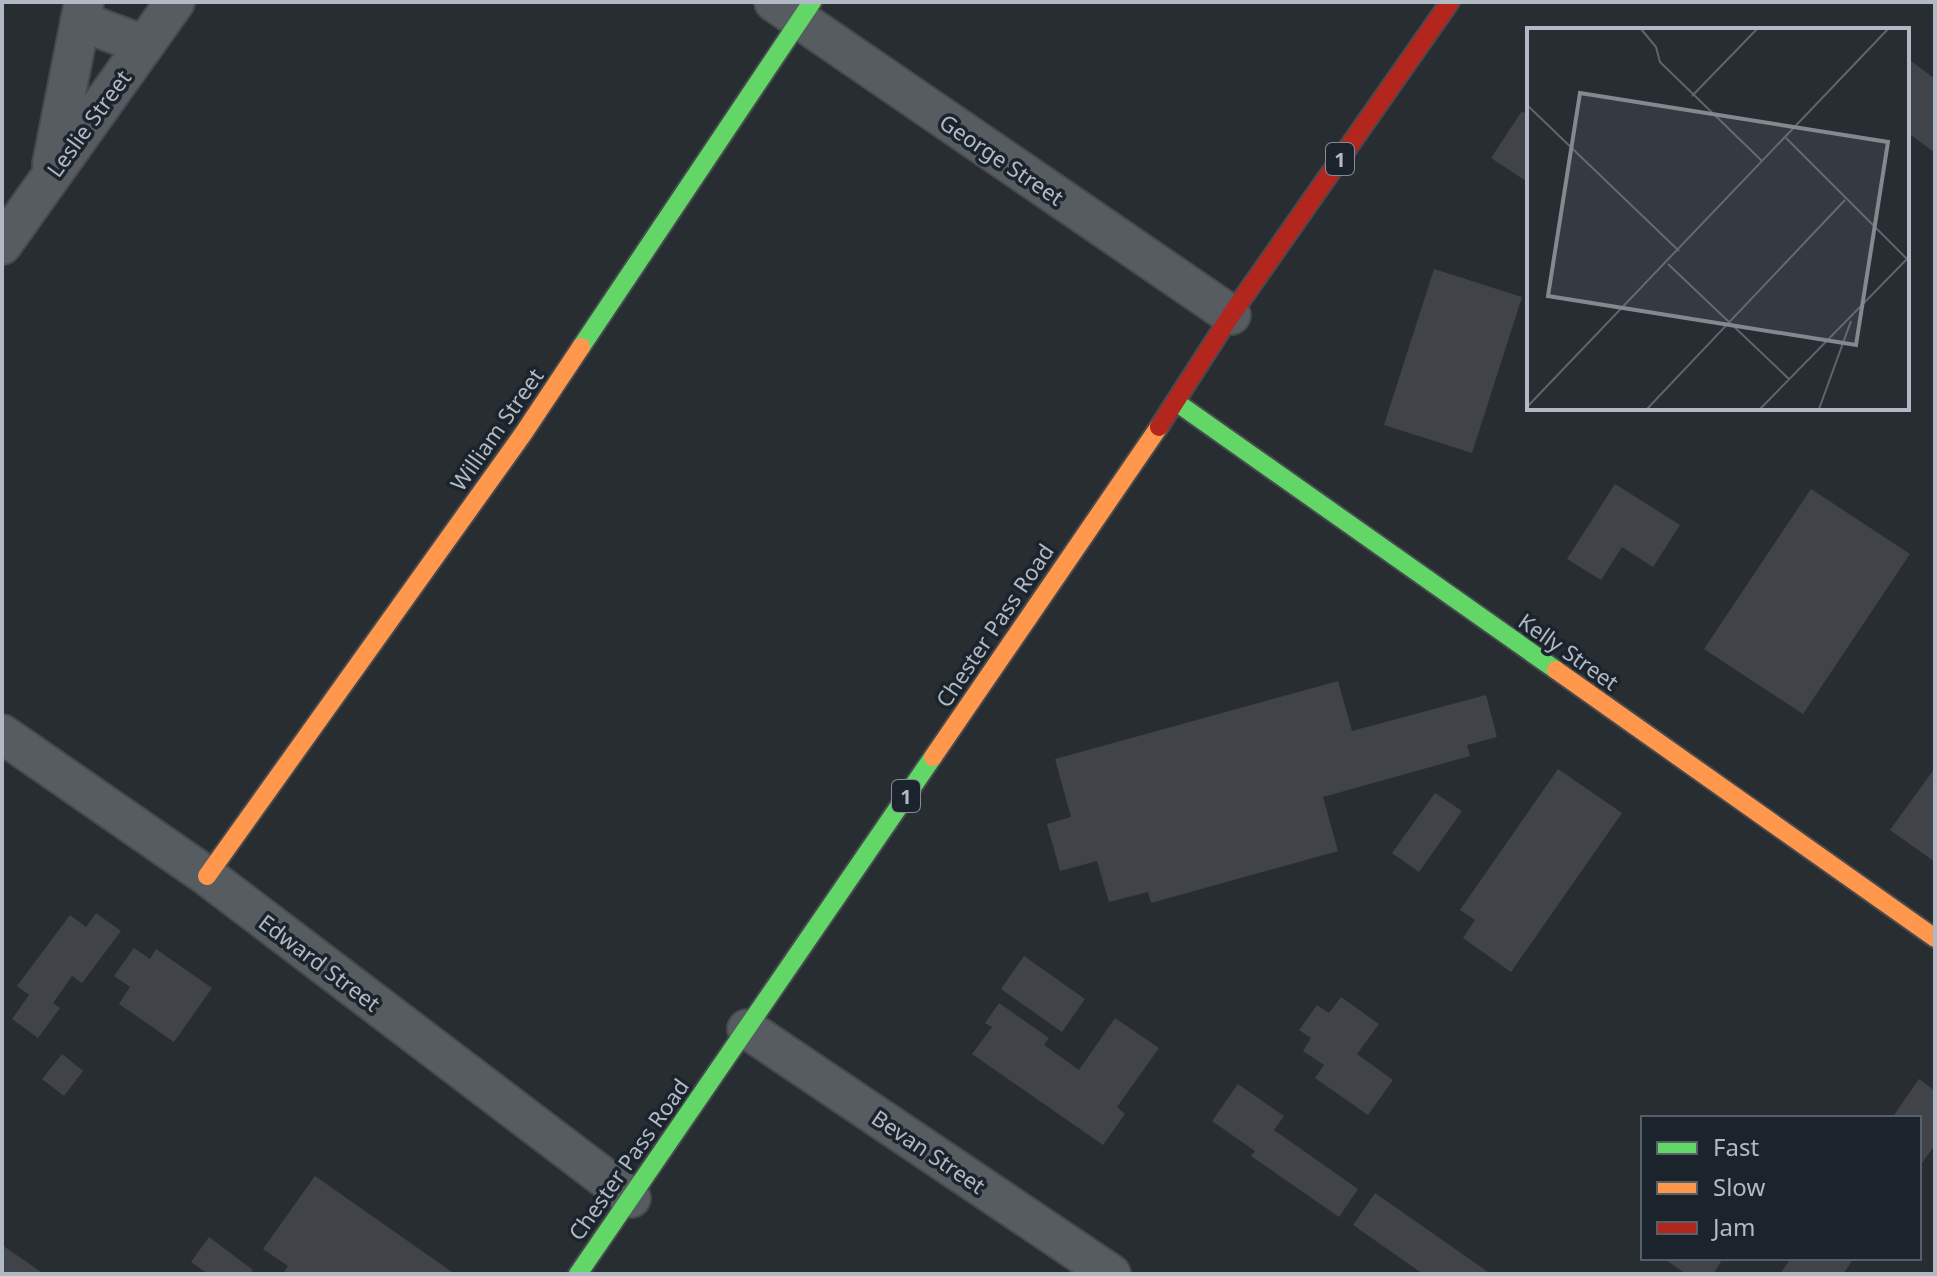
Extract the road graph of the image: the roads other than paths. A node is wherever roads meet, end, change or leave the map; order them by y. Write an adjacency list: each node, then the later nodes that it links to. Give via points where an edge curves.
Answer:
1 (175, 2): 5 (street, Leslie Street)
2 (1450, 2): 8 (main road, Chester Pass Road / 1)
3 (795, 8): 8 (street, George Street); 11 (main road, William Street, via 523,434)
4 (82, 12): 5 (street); 6 (street)
5 (144, 45): 6 (street, Leslie Street)
6 (50, 176): 7 (street, Leslie Street)
7 (2, 245)
8 (1231, 315): 9 (main road, Chester Pass Road / 1)
9 (1176, 402): 12 (main road, Kelly Street); 13 (main road, Chester Pass Road / 1)
10 (2, 734): 11 (street, Edward Street)
11 (207, 876): 14 (street, Edward Street)
12 (1935, 938)
13 (747, 1029): 14 (main road, Chester Pass Road / 1); 16 (street, Bevan Street)
14 (631, 1198): 15 (main road, Chester Pass Road / 1)
15 (578, 1274)
16 (1111, 1274)

